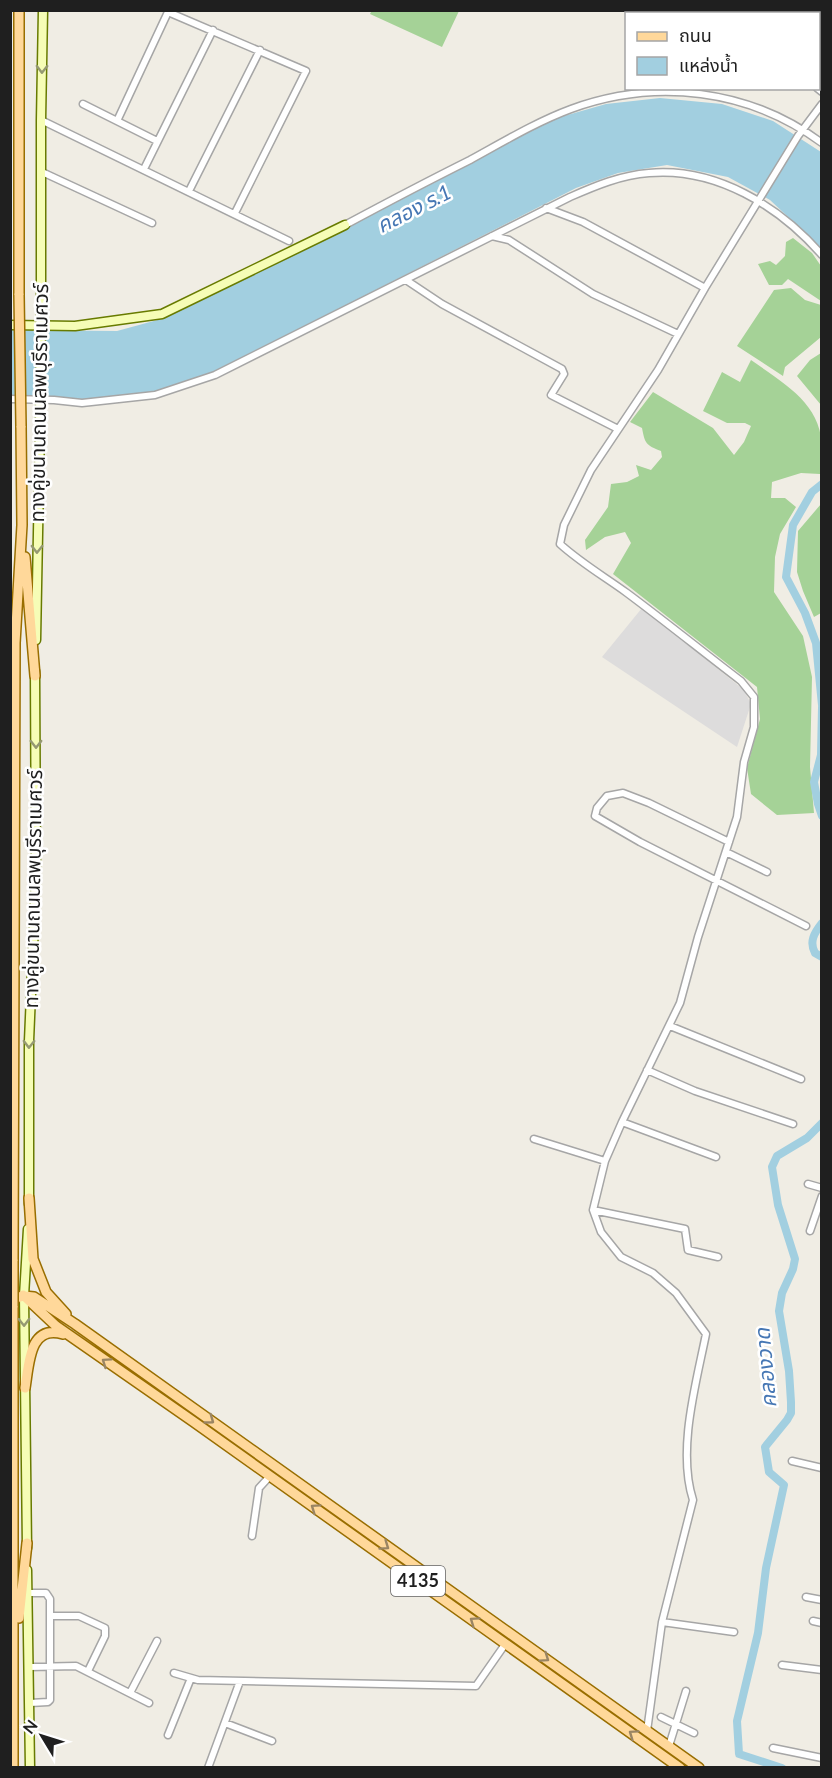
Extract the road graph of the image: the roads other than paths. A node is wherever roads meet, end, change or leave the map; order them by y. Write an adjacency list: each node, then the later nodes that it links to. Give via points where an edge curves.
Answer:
1 (43, 10): 7 (main road, ทางคู่ขนานถนนลพบุรีราเมศวร์, one-way to 7)
2 (16, 14): 29 (main road, bridge)
3 (213, 30): 4 (street); 8 (street, via 168,12); 10 (street)
4 (260, 50): 14 (street); 17 (street, via 306,71)
5 (83, 104): 8 (street)
6 (822, 104): 9 (street)
7 (41, 120): 12 (street); 13 (main road, ทางคู่ขนานถนนลพบุรีราเมศวร์)
8 (117, 121): 10 (street)
9 (803, 129): 11 (street); 15 (street); 19 (street, via 752,105 713,95 688,91 631,93 571,109 536,125)
10 (157, 141): 12 (street)
11 (822, 142)
12 (144, 169): 14 (street)
13 (42, 172): 18 (street); 31 (main road, ทางคู่ขนานถนนลพบุรีราเมศวร์, one-way to 31, bridge)
14 (189, 191): 17 (street)
15 (759, 201): 16 (street, via 715,181 666,172 599,184); 22 (street); 24 (street)
16 (546, 208): 20 (street); 24 (street, via 583,222)
17 (235, 213): 21 (street)
18 (153, 223)
19 (345, 225): 25 (main road, via 162,314 75,326)
20 (492, 236): 23 (street); 26 (street, via 509,240 593,294)
21 (289, 241)
22 (822, 255)
23 (406, 280): 27 (street, via 215,375 155,394 82,403); 28 (street, via 442,304 562,369 564,374 551,395)
24 (705, 288): 26 (street)
25 (10, 325)
26 (678, 334): 28 (street)
27 (10, 399)
28 (618, 429): 32 (street, via 591,470 564,525 560,544 741,681 754,697 754,727)
29 (22, 525): 30 (main road); 31 (main road)
30 (13, 643): 54 (main road, bridge)
31 (35, 676): 48 (main road, ทางคู่ขนานถนนลพบุรีราเมศวร์, one-way to 48, via 36,877 29,1041)
32 (729, 842): 33 (street); 35 (street, via 623,793 607,796 597,808 595,816)
33 (726, 852): 34 (street); 35 (street)
34 (767, 872)
35 (717, 880): 36 (street); 37 (street)
36 (806, 926)
37 (670, 1026): 38 (street); 39 (street)
38 (647, 1070): 40 (street); 41 (street, via 695,1091)
39 (801, 1078)
40 (622, 1122): 43 (street); 44 (street)
41 (793, 1124)
42 (534, 1139): 44 (street)
43 (716, 1158)
44 (605, 1161): 49 (street)
45 (808, 1184): 46 (street)
46 (822, 1188)
47 (822, 1196): 50 (street)
48 (29, 1198): 53 (main road, ทางคู่ขนานถนนลพบุรีราเมศวร์); 55 (main road, via 33,1259 39,1276 46,1292)
49 (593, 1210): 51 (street, via 685,1229 688,1250); 68 (street, via 601,1233 621,1257 653,1273 676,1293 706,1334 687,1440 688,1484 693,1500)
50 (810, 1231)
51 (718, 1257)
52 (10, 1280): 53 (main road, 4135)
53 (24, 1296): 54 (main road); 55 (main road, 4135, via 34,1297); 56 (main road, 4135); 57 (main road, ทางคู่ขนานถนนลพบุรีราเมศวร์, one-way to 57)
54 (12, 1302): 74 (main road)
55 (75, 1324): 89 (main road, 4135, one-way to 89)
56 (69, 1335): 57 (main road, via 45,1332 33,1345); 60 (main road, 4135, one-way to 56)
57 (25, 1388): 62 (main road, ทางคู่ขนานถนนลพบุรีราเมศวร์)
58 (792, 1461): 59 (street)
59 (822, 1468)
60 (270, 1476): 61 (street, via 259,1488); 72 (main road, 4135, one-way to 60)
61 (252, 1536)
62 (27, 1543): 63 (main road, ทางคู่ขนานถนนลพบุรีราเมศวร์); 74 (main road)
63 (28, 1593): 66 (street, via 48,1595); 75 (main road, ทางคู่ขนานถนนลพบุรีราเมศวร์)
64 (806, 1597): 65 (street)
65 (822, 1600)
66 (50, 1616): 76 (street); 78 (street, via 79,1616 105,1628)
67 (813, 1621): 69 (street)
68 (662, 1622): 70 (street); 89 (street)
69 (822, 1623)
70 (734, 1632)
71 (157, 1641): 83 (street)
72 (506, 1643): 81 (street, via 476,1686); 99 (main road, 4135, one-way to 72)
73 (782, 1665): 77 (street)
74 (14, 1666): 96 (main road)
75 (29, 1666): 76 (street); 84 (main road, ทางคู่ขนานถนนลพบุรีราเมศวร์)
76 (51, 1666): 78 (street, via 76,1666); 84 (street, via 50,1700)
77 (822, 1670)
78 (88, 1671): 83 (street)
79 (174, 1672): 80 (street)
80 (191, 1678): 81 (street); 91 (street)
81 (240, 1681): 87 (street)
82 (686, 1691): 88 (street)
83 (130, 1693): 85 (street)
84 (30, 1703): 97 (main road, ทางคู่ขนานถนนลพบุรีราเมศวร์)
85 (148, 1703)
86 (661, 1717): 88 (street)
87 (225, 1723): 92 (street); 98 (street)
88 (675, 1724): 90 (street); 93 (street)
89 (647, 1731): 93 (main road, 4135)
90 (694, 1733)
91 (168, 1735)
92 (272, 1741)
93 (669, 1746): 100 (main road, 4135)
94 (772, 1748): 95 (street)
95 (822, 1758)
96 (13, 1767)
97 (30, 1767)
98 (210, 1767)
99 (680, 1767)
100 (699, 1767)

